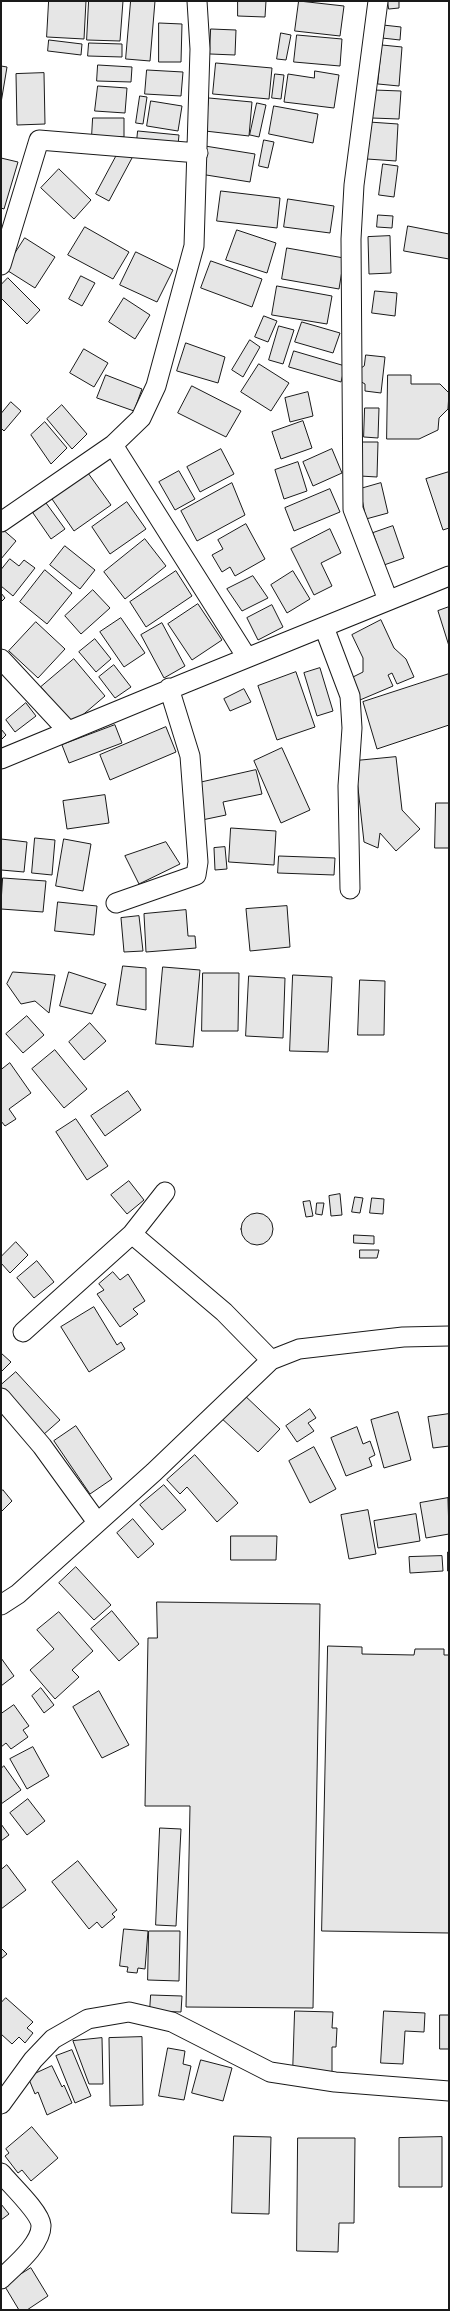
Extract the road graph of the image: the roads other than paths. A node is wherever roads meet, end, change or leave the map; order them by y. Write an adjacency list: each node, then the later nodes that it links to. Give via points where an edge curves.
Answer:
1 (198, 1): 3 (street)
2 (378, 1): 8 (street, via 354,185 351,239 353,509)
3 (198, 153): 4 (street, via 39,140); 5 (street, via 194,246 156,386 141,418)
4 (1, 265)
5 (113, 445): 6 (street); 10 (street)
6 (1, 522)
7 (449, 576): 8 (street)
8 (388, 600): 9 (street)
9 (324, 628): 10 (street); 15 (street, via 350,696)
10 (246, 656): 12 (street)
11 (1, 659): 13 (street)
12 (169, 688): 13 (street); 16 (street, via 190,756 198,862 196,875)
13 (68, 731): 14 (street)
14 (1, 759)
15 (350, 889)
16 (116, 903)
17 (165, 1192): 18 (street)
18 (132, 1234): 19 (street); 21 (street, via 224,1312)
19 (23, 1332)
20 (449, 1336): 21 (street, via 403,1337 300,1349)
21 (271, 1360): 23 (street, via 154,1472)
22 (1, 1398): 23 (street, via 42,1446)
23 (96, 1522): 24 (street, via 18,1594)
24 (1, 1605)
25 (449, 2092): 26 (street, via 335,2082 270,2072 172,2022 129,2012 88,2019 52,2039)
26 (1, 2104)
27 (1, 2174): 28 (street, via 36,2214 41,2225 38,2240)
28 (1, 2279)

